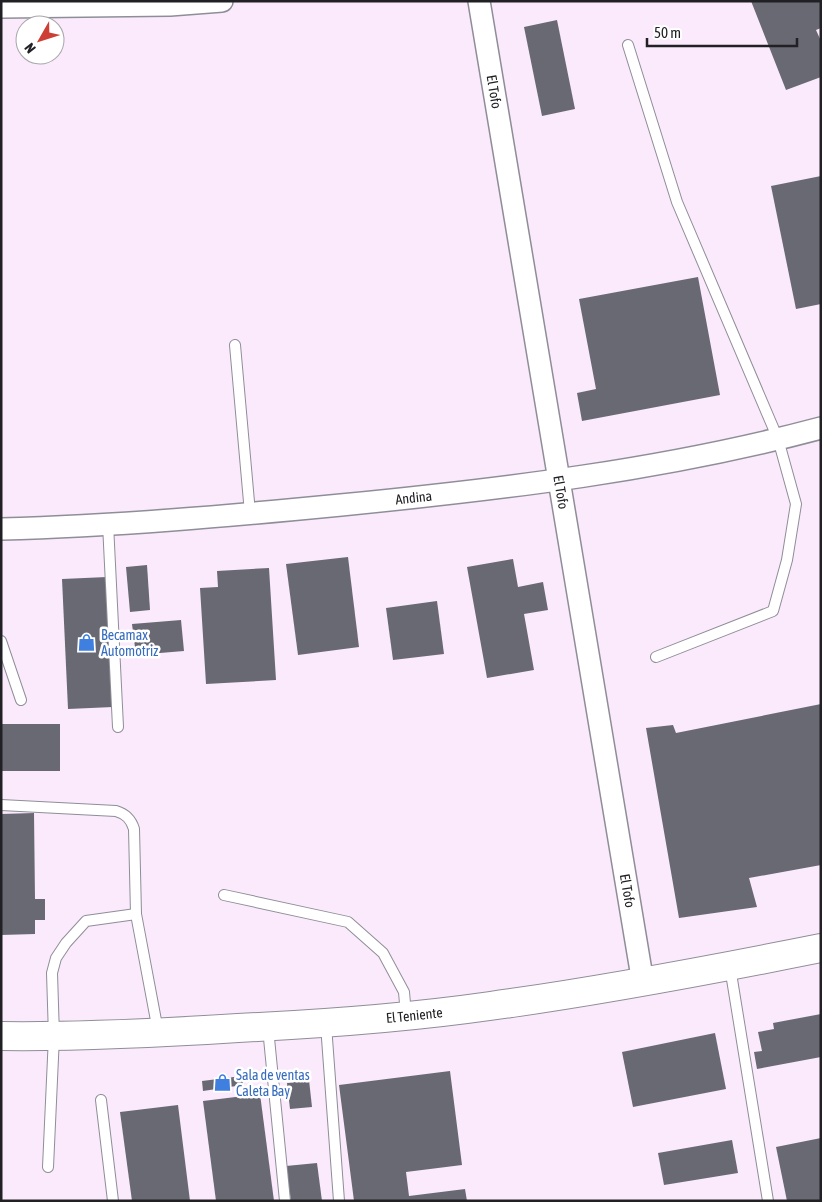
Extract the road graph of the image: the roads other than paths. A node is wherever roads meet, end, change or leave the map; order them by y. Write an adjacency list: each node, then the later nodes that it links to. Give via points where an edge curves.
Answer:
1 (222, 1): 3 (street)
2 (479, 1): 8 (street, El Tofo)
3 (1, 7)
4 (628, 46): 7 (lane, via 677,202)
5 (235, 345): 9 (lane)
6 (821, 428): 7 (street, Andina)
7 (778, 439): 8 (street, Andina); 13 (lane, via 796,504 787,560 773,611)
8 (560, 480): 9 (street, Andina); 21 (street, El Tofo)
9 (250, 513): 10 (street, Andina)
10 (108, 524): 11 (street, Andina); 15 (lane)
11 (1, 529)
12 (1, 641): 14 (lane)
13 (656, 656)
14 (21, 700)
15 (118, 727)
16 (1, 805): 18 (lane, via 116,811 127,816 134,829)
17 (224, 895): 22 (lane, via 348,922 383,953 404,992)
18 (136, 914): 25 (lane); 27 (lane, via 86,920 66,943 56,958 52,973)
19 (821, 948): 20 (main road, El Teniente)
20 (729, 966): 21 (main road, El Teniente); 33 (lane)
21 (643, 983): 22 (main road, El Teniente)
22 (406, 1016): 23 (main road, El Teniente)
23 (326, 1024): 24 (main road, El Teniente); 32 (lane)
24 (268, 1027): 25 (main road, El Teniente); 31 (lane)
25 (158, 1032): 27 (main road, El Teniente)
26 (1, 1036): 27 (main road, El Teniente)
27 (54, 1036): 29 (lane)
28 (101, 1100): 30 (lane)
29 (48, 1167)
30 (113, 1201)
31 (285, 1201)
32 (339, 1201)
33 (768, 1201)

